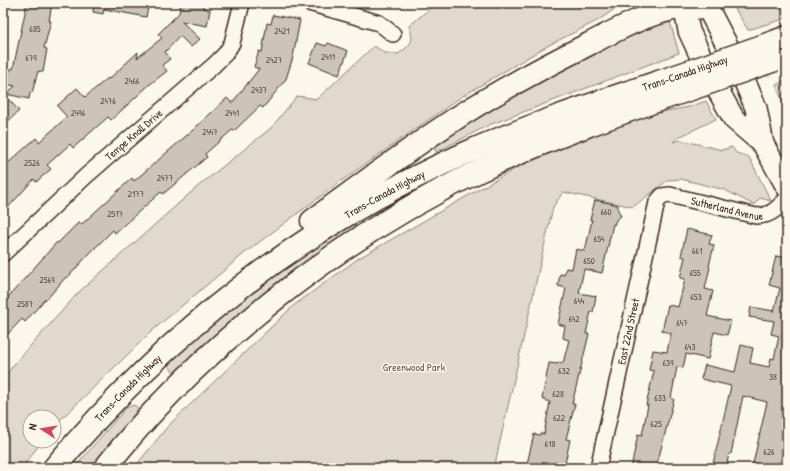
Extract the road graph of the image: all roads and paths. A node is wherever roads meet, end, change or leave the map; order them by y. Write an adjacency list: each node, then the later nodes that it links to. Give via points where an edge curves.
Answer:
1 (242, 3): 14 (street, Tempe Knoll Drive, via 232,43 226,53 86,176)
2 (309, 3): 7 (street, via 379,23)
3 (645, 3): 6 (highway)
4 (683, 5): 5 (highway); 6 (highway); 9 (main road, via 688,31)
5 (707, 6): 9 (main road)
6 (627, 25): 15 (highway, via 519,80 416,146 287,239)
7 (393, 34)
8 (781, 50): 9 (highway, Trans-Canada Highway, bridge)
9 (710, 74): 10 (main road, via 734,119); 10 (main road, via 756,108); 15 (highway, Trans-Canada Highway, via 513,133 378,197 287,253 212,309); 17 (highway, Trans-Canada Highway, via 483,170 404,211 348,246 272,302 205,360 168,396)
10 (755, 138): 11 (main road)
11 (787, 187)
12 (662, 196): 13 (street, Sutherland Avenue, via 670,195 756,216 770,214); 18 (street, East 22nd Street, via 657,202)
13 (787, 199)
14 (3, 254)
15 (175, 342): 16 (highway, Trans-Canada Highway, via 113,401)
16 (54, 468)
17 (105, 468)
18 (598, 468)

